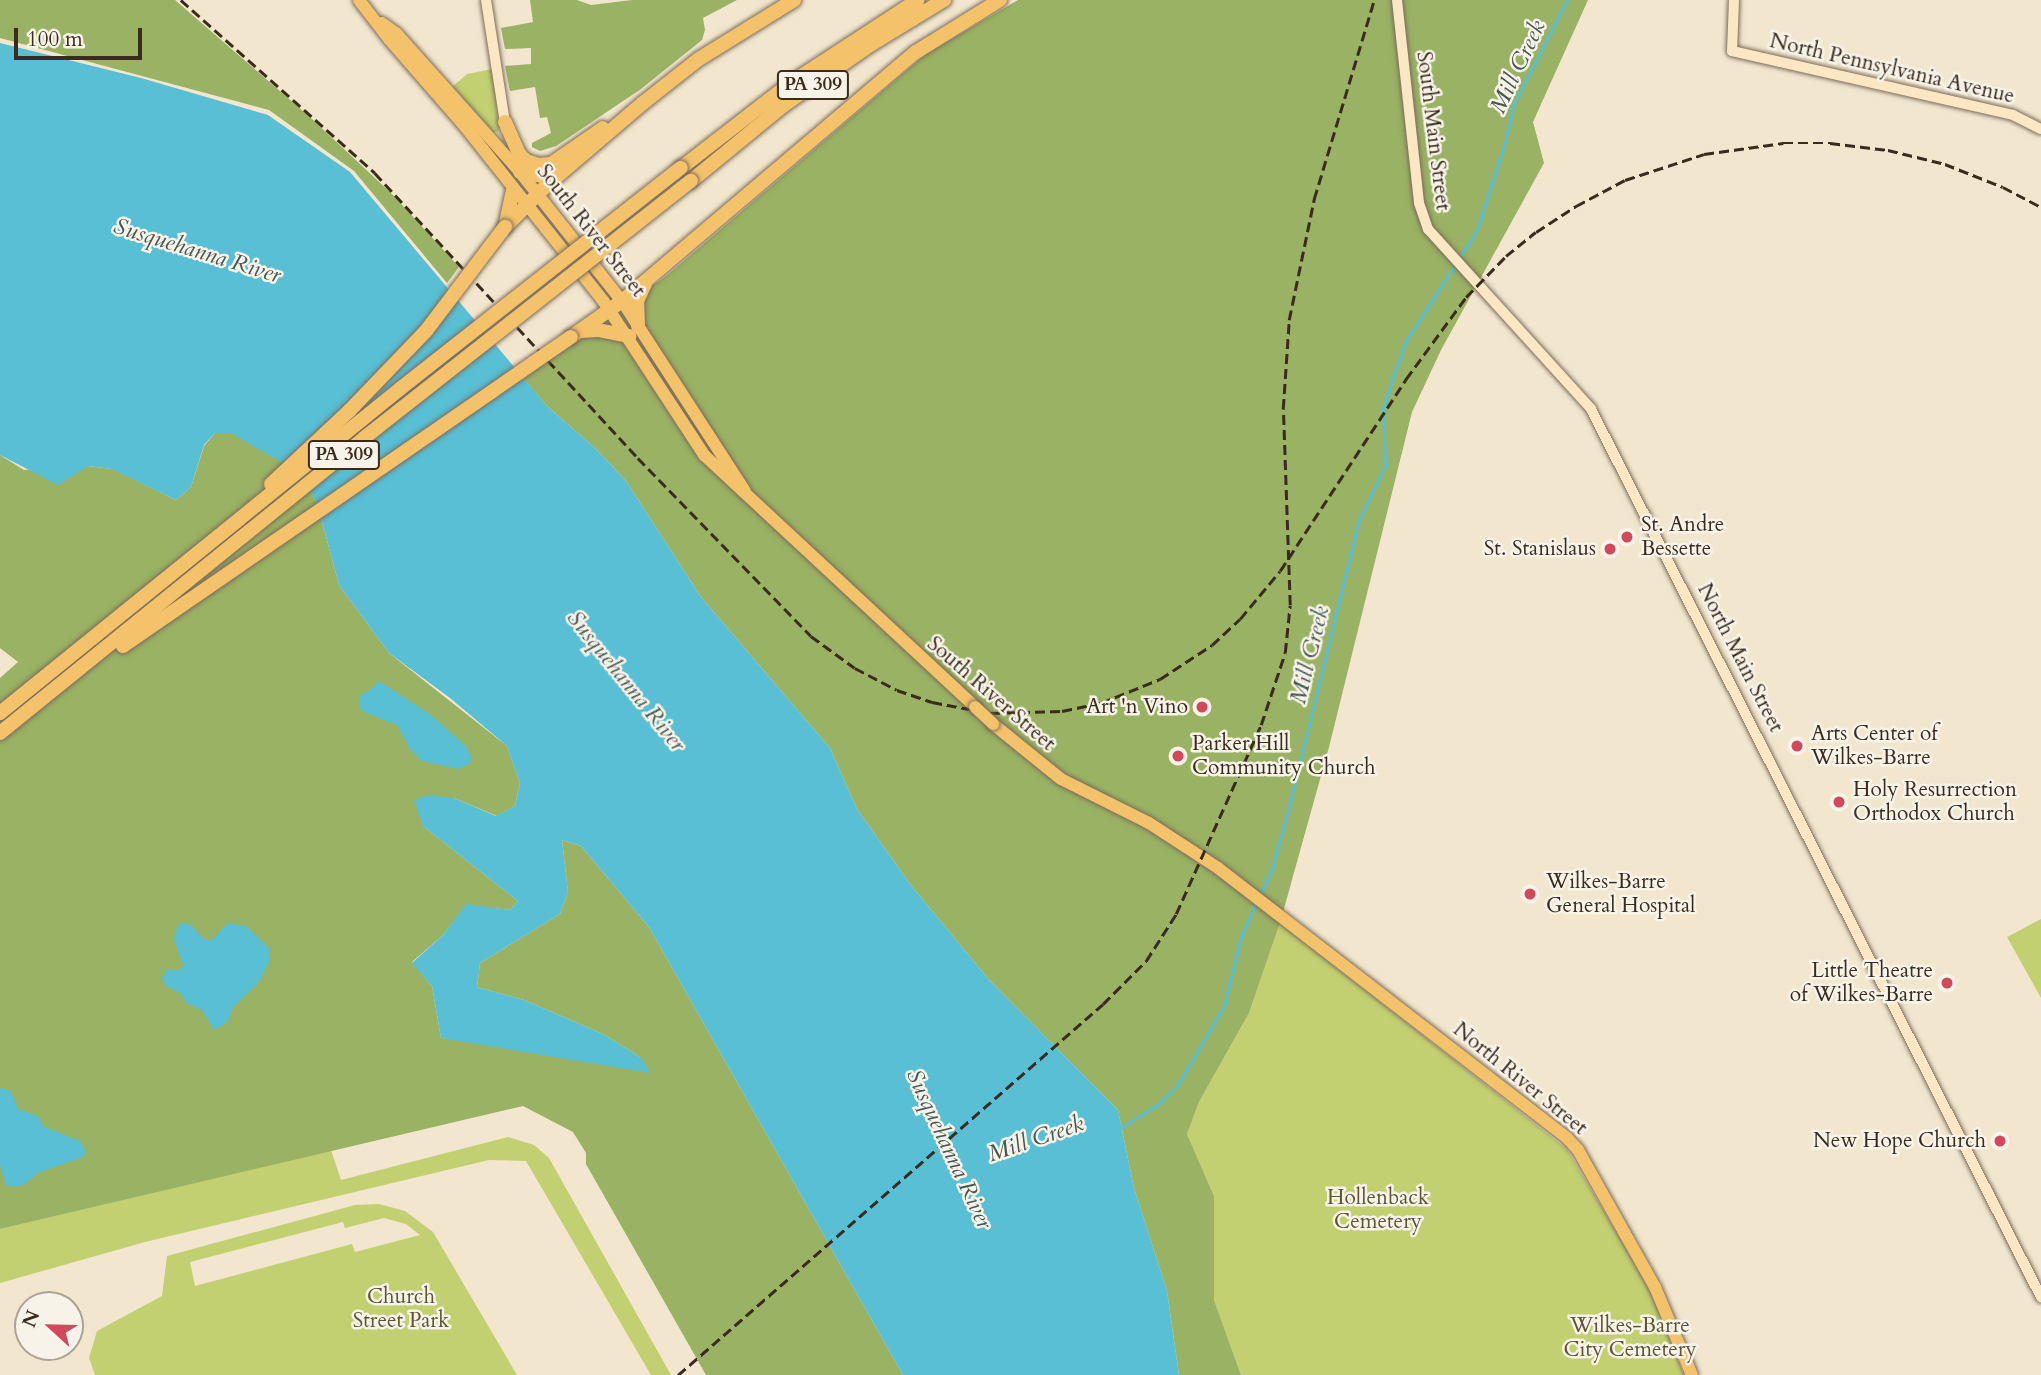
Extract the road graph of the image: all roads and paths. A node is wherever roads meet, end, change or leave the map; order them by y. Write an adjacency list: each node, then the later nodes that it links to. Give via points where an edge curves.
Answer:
1 (359, 0): 9 (main road, South River Street)
2 (486, 0): 11 (main road)
3 (794, 0): 10 (highway, via 699,59)
4 (918, 0): 24 (highway, PA 309, bridge, via 792,82)
5 (944, 0): 26 (highway, PA 309, bridge, via 784,105)
6 (1000, 0): 20 (highway, via 916,52)
7 (1397, 0): 19 (main road, South Main Street, via 1419,203 1428,229)
8 (1734, 0): 12 (main road, North Pennsylvania Avenue, via 1732,51 2013,115)
9 (374, 16): 14 (main road, South River Street, via 396,33); 15 (main road, South River Street)
10 (643, 103): 11 (highway, via 545,165 522,157); 13 (highway)
11 (505, 122): 14 (main road)
12 (2041, 129)
13 (598, 141): 14 (highway, via 542,176); 16 (highway)
14 (516, 167): 15 (main road); 16 (main road, South River Street)
15 (513, 190): 17 (main road, South River Street); 18 (highway)
16 (537, 194): 17 (highway); 21 (main road, South River Street)
17 (526, 206): 18 (highway); 21 (main road, South River Street)
18 (505, 227): 24 (highway, bridge, via 426,331 380,380)
19 (1449, 255): 28 (main road, North Main Street, via 1591,409)
20 (648, 279): 21 (highway); 22 (highway, via 637,301)
21 (616, 306): 22 (main road, South River Street); 23 (highway)
22 (633, 331): 23 (highway); 27 (main road, South River Street, bridge, via 704,456 954,689 1061,779 1149,823)
23 (575, 334): 26 (highway, bridge)
24 (202, 549): 25 (highway, PA 309, bridge)
25 (0, 713)
26 (0, 734)
27 (1238, 883): 29 (main road, North River Street, via 1542,1116 1578,1150 1655,1287)
28 (2041, 1297)
29 (1692, 1375)

